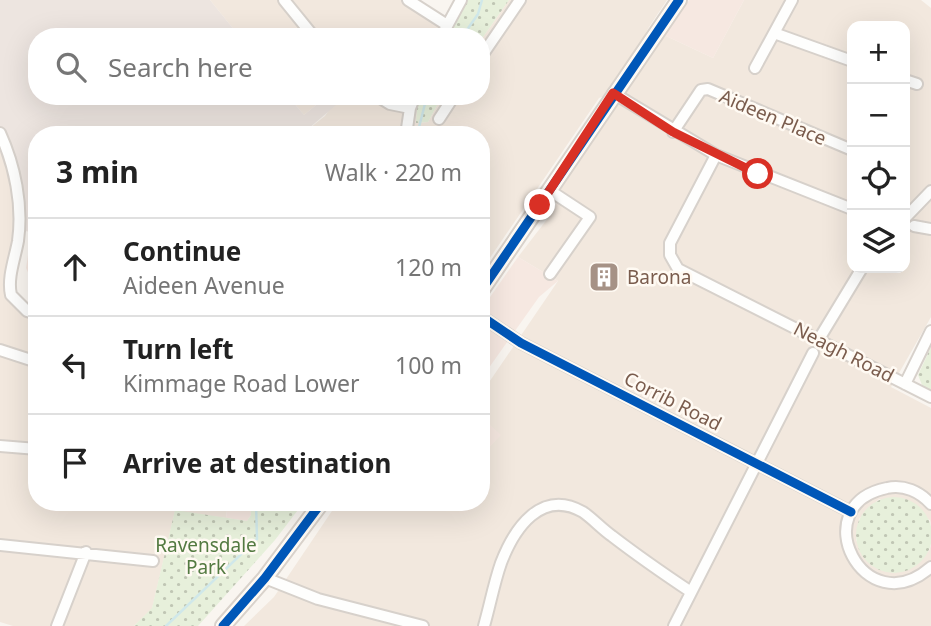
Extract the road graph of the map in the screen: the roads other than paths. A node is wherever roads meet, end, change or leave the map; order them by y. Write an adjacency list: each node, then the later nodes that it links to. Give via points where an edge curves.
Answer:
1 (284, 0): 8 (street)
2 (408, 0): 7 (street)
3 (461, 0): 7 (street)
4 (520, 0): 11 (street)
5 (679, 0): 16 (main road)
6 (792, 0): 10 (street)
7 (447, 25): 9 (street)
8 (307, 28)
9 (446, 28)
10 (774, 33): 12 (street); 13 (street)
11 (490, 44)
12 (847, 59)
13 (755, 68)
14 (910, 82): 15 (street)
15 (917, 84)
16 (613, 93): 23 (street); 27 (main road)
17 (395, 105): 20 (street)
18 (411, 105): 20 (street)
19 (448, 105): 21 (street)
20 (410, 108): 22 (street)
21 (439, 119)
22 (407, 126)
23 (673, 132): 25 (street, Aideen Place, via 701,90 708,89); 26 (street)
24 (0, 133): 36 (street, via 19,203 19,230)
25 (847, 148)
26 (716, 155): 29 (street); 40 (street, Neagh Road, via 670,243 670,255 678,269)
27 (549, 190): 34 (street, via 590,217); 35 (main road)
28 (931, 191): 30 (street)
29 (847, 207)
30 (910, 213)
31 (915, 226): 32 (street)
32 (931, 229)
33 (859, 273): 40 (street)
34 (550, 274)
35 (490, 278)
36 (5, 296): 37 (street)
37 (28, 311)
38 (490, 322): 48 (street, Corrib Road, via 522,343)
39 (931, 331): 44 (street, Neagh Road)
40 (819, 340): 44 (street, Neagh Road)
41 (0, 350): 43 (street)
42 (813, 353): 48 (street)
43 (28, 359)
44 (905, 384): 45 (street, Neagh Road)
45 (931, 397)
46 (0, 446): 47 (street)
47 (28, 448)
48 (756, 463): 51 (street, Corrib Road); 57 (street)
49 (931, 504): 51 (street, via 909,489 893,486 876,490)
50 (315, 511): 56 (main road)
51 (852, 512): 55 (street, via 847,546 866,575 900,583)
52 (0, 545): 53 (street)
53 (86, 552): 54 (street); 58 (street)
54 (153, 561)
55 (931, 567)
56 (265, 578): 59 (main road); 60 (street, via 318,600)
57 (691, 592): 61 (street, via 584,513 551,505 538,508 513,537); 62 (street)
58 (57, 626)
59 (223, 626)
60 (424, 626)
61 (484, 626)
62 (674, 626)

